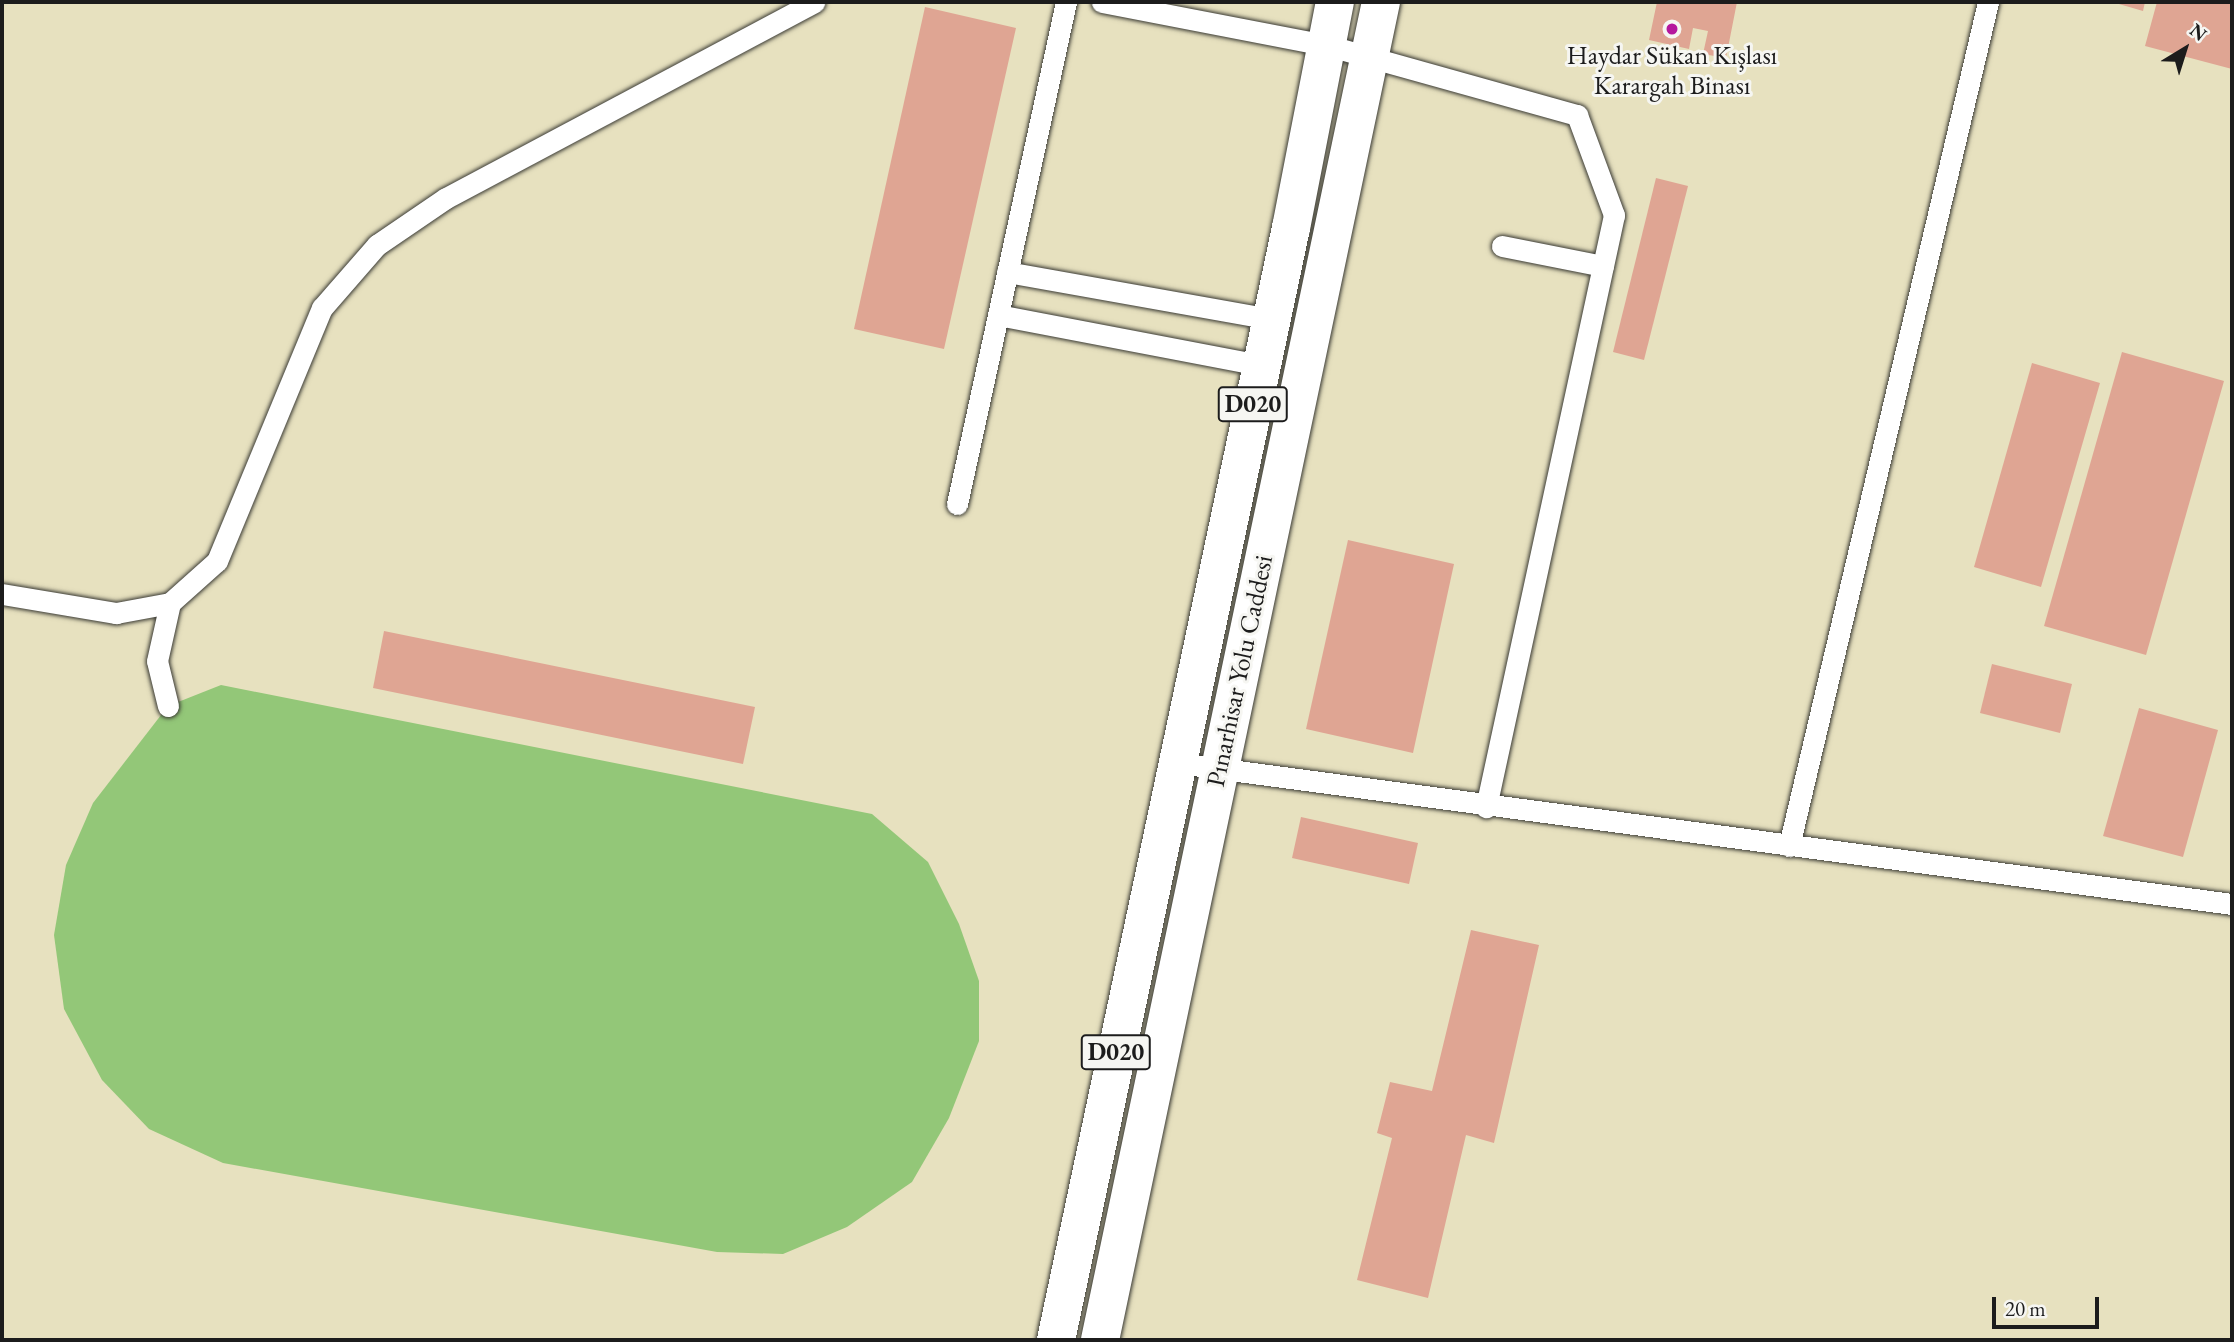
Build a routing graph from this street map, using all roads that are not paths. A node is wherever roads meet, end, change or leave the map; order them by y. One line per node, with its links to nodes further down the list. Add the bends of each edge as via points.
1 (814, 2): 17 (lane, via 446,198 377,245 322,309 217,561)
2 (1066, 2): 11 (lane)
3 (1102, 2): 7 (lane)
4 (1335, 2): 7 (highway, Pınarhisar Yolu Caddesi / D020)
5 (1381, 2): 8 (highway, Pınarhisar Yolu Caddesi / D020)
6 (1987, 2): 22 (lane)
7 (1326, 45): 8 (lane); 13 (highway, Pınarhisar Yolu Caddesi / D020)
8 (1369, 57): 10 (lane, via 1577,115 1614,215); 20 (highway, Pınarhisar Yolu Caddesi / D020)
9 (1502, 246): 10 (lane)
10 (1603, 266): 21 (lane)
11 (1007, 272): 12 (lane); 13 (lane)
12 (998, 314): 14 (lane); 15 (lane)
13 (1271, 319): 14 (highway, Pınarhisar Yolu Caddesi / D020)
14 (1261, 365): 19 (highway, Pınarhisar Yolu Caddesi / D020)
15 (957, 504)
16 (2, 594): 17 (lane, via 116,613)
17 (170, 603): 18 (lane, via 156,662)
18 (168, 706)
19 (1178, 764): 20 (lane); 24 (highway, Pınarhisar Yolu Caddesi / D020)
20 (1219, 771): 21 (lane); 25 (highway, Pınarhisar Yolu Caddesi / D020)
21 (1486, 807): 22 (lane)
22 (1789, 846): 23 (lane)
23 (2232, 904)
24 (1056, 1340)
25 (1100, 1340)

